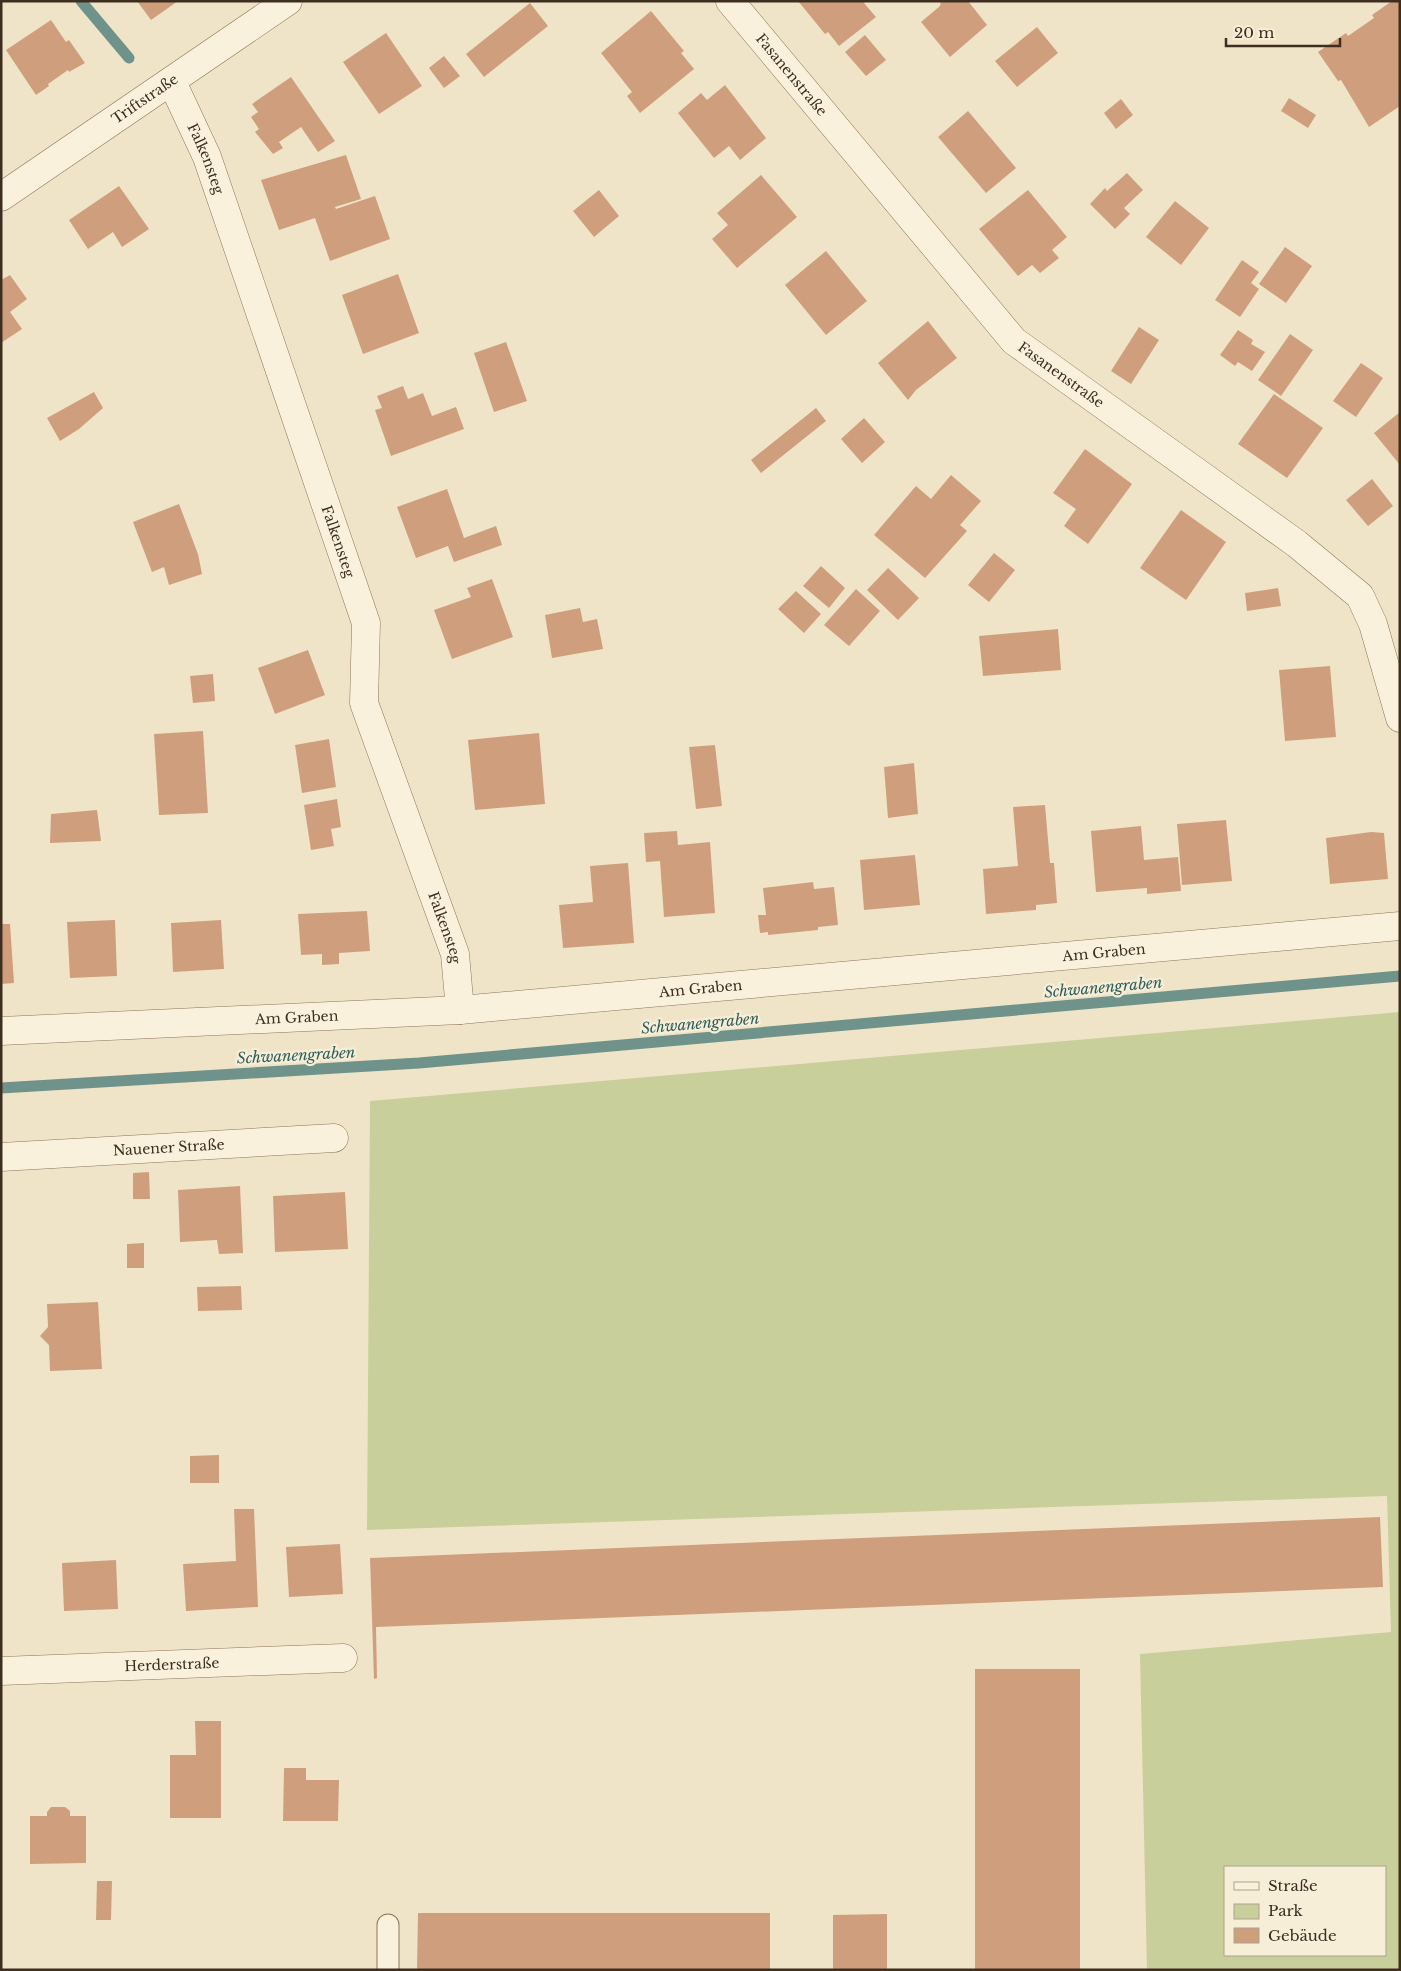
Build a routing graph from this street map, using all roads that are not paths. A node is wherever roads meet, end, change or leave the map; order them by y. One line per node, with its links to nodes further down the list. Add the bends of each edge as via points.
1 (288, 1): 3 (street, Triftstraße)
2 (730, 1): 5 (street, Fasanenstraße, via 1014,341 1297,544 1360,596 1373,624)
3 (172, 82): 4 (street, Triftstraße); 7 (street, Falkensteg, via 207,157 366,623 364,703 455,954)
4 (1, 197)
5 (1400, 718)
6 (1400, 926): 7 (street, Am Graben)
7 (460, 1010): 8 (street, Am Graben)
8 (1, 1031)
9 (334, 1138): 10 (street, Nauener Straße)
10 (1, 1156)
11 (343, 1658): 12 (street, Herderstraße)
12 (1, 1671)
13 (388, 1925): 14 (lane)
14 (388, 1970)

